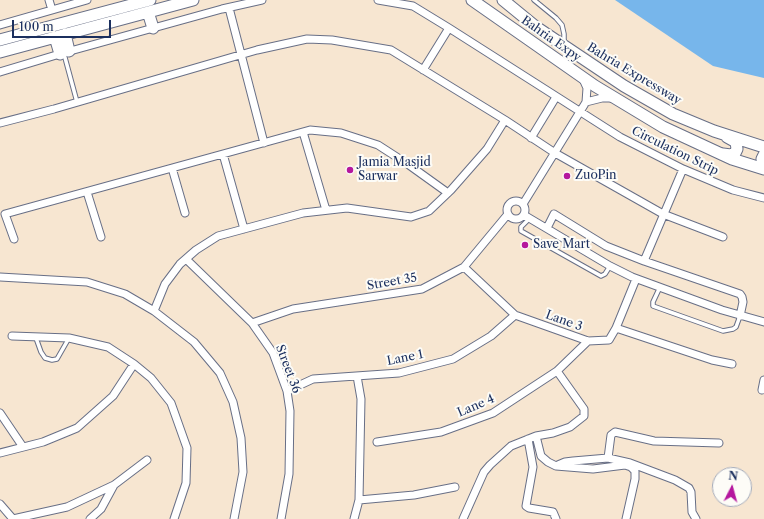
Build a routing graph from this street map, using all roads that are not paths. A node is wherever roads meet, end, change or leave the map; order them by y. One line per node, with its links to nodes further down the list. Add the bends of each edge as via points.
1 (49, 0): 12 (street)
2 (87, 0): 12 (street)
3 (149, 0): 10 (main road)
4 (193, 0): 13 (main road)
5 (262, 0): 11 (street)
6 (378, 0): 16 (street, Circulation Strip, via 413,6)
7 (472, 0): 25 (main road, Bahria Expy)
8 (503, 0): 19 (main road, Bahria Expressway)
9 (534, 0): 19 (lane, via 562,25)
10 (138, 2): 18 (main road)
11 (229, 8): 15 (street); 22 (street)
12 (52, 10): 14 (street)
13 (148, 12): 15 (main road); 17 (main road)
14 (0, 26)
15 (153, 28): 21 (street)
16 (449, 28): 23 (street); 26 (street, Circulation Strip)
17 (60, 36): 20 (main road); 21 (main road)
18 (0, 40)
19 (564, 46): 33 (main road, Bahria Expressway, via 673,114)
20 (0, 52)
21 (64, 52): 24 (street); 28 (lane)
22 (241, 55): 23 (street, via 307,39 332,40 391,50); 28 (street); 36 (street)
23 (424, 70): 31 (street)
24 (0, 72)
25 (582, 77): 27 (main road, Bahria Expy); 29 (street, via 587,88)
26 (556, 97): 30 (street, Circulation Strip); 35 (street)
27 (616, 99): 29 (street, via 602,98); 39 (main road, via 663,127)
28 (77, 102): 32 (street)
29 (586, 102): 30 (street)
30 (581, 112): 38 (street); 44 (street, Circulation Strip, via 620,137)
31 (505, 120): 35 (street); 47 (street, via 487,149)
32 (0, 123)
33 (714, 131): 37 (main road, Bahria Expressway); 39 (main road, via 736,142 738,146 731,155)
34 (303, 132): 36 (street); 47 (street, via 310,130 341,133 378,145); 50 (street)
35 (531, 138): 38 (street)
36 (264, 143): 40 (street)
37 (764, 147)
38 (555, 153): 49 (street); 53 (street)
39 (717, 153): 45 (main road)
40 (223, 154): 43 (street); 56 (street)
41 (764, 155): 42 (main road)
42 (764, 165)
43 (172, 168): 46 (street); 51 (street)
44 (683, 169): 48 (street, Circulation Strip, via 733,190); 53 (street)
45 (764, 169)
46 (87, 192): 57 (street); 59 (street, via 5,214)
47 (448, 193): 50 (street, via 429,211 411,217 347,208)
48 (764, 198)
49 (523, 204): 52 (street, via 518,201 510,203 507,208); 54 (street)
50 (326, 210): 56 (street, via 303,213)
51 (185, 213)
52 (508, 214): 54 (street, via 517,219); 63 (street, Street 35)
53 (663, 214): 58 (street); 61 (street)
54 (527, 216): 55 (street); 62 (lane, via 521,231 601,276)
55 (547, 228): 61 (street, via 554,214 606,246); 62 (street)
56 (244, 229): 60 (street, via 218,236)
57 (101, 236)
58 (723, 237)
59 (14, 239)
60 (186, 259): 67 (street, via 165,284); 71 (street, Street 36)
61 (644, 261): 69 (street, via 740,294 743,302)
62 (610, 266): 65 (street)
63 (464, 267): 68 (street, Lane 3); 71 (street, Street 35, via 422,289 293,310)
64 (0, 277): 67 (street, via 87,282 125,294)
65 (636, 279): 66 (street); 72 (street, Lane 3)
66 (660, 287): 69 (street); 69 (lane, via 653,306 723,331 733,329)
67 (154, 311): 101 (street, via 194,342 220,373 233,402 241,438 243,472)
68 (515, 315): 76 (street, Lane 3); 80 (street, Lane 1, via 491,336 453,359 399,373)
69 (740, 316): 70 (street)
70 (764, 322)
71 (252, 323): 83 (street, Street 36, via 273,353)
72 (616, 328): 76 (street, Lane 3, via 609,340); 78 (street, via 712,360)
73 (12, 336): 74 (street)
74 (36, 338): 75 (street); 75 (lane, via 41,352 52,360 57,359)
75 (69, 338): 77 (street, via 108,347)
76 (588, 341): 79 (street, Lane 4)
77 (134, 364): 89 (street, via 112,396 77,428 43,442); 100 (street, via 151,378 172,403 187,448 186,483)
78 (732, 364)
79 (557, 371): 85 (street, via 584,409 584,416 570,427); 87 (street, Lane 4, via 493,413 441,432)
80 (357, 376): 83 (street, Lane 1, via 313,379); 96 (street, via 361,399)
81 (764, 380): 82 (street)
82 (762, 390)
83 (287, 391): 102 (street, Street 36, via 290,411 289,474)
84 (0, 413): 89 (street)
85 (536, 436): 86 (street); 93 (street, via 541,456)
86 (528, 439): 104 (street, via 511,446 484,472); 105 (street, via 533,467 526,506 553,512)
87 (377, 442)
88 (719, 443): 91 (street, via 654,441 615,432 612,435)
89 (23, 446): 90 (street)
90 (0, 453)
91 (608, 458): 93 (street, via 565,462); 107 (street, via 650,470 689,488 692,512)
92 (147, 460): 94 (street)
93 (556, 466): 106 (street, via 593,469 625,465 631,467 635,471 635,479)
94 (114, 485): 98 (street, via 67,507); 99 (street, via 101,509)
95 (455, 487): 96 (street, via 414,495)
96 (359, 500): 103 (street)
97 (0, 504): 98 (street)
98 (13, 519)
99 (90, 519)
100 (174, 519)
101 (234, 519)
102 (281, 519)
103 (354, 519)
104 (463, 519)
105 (556, 519)
106 (626, 519)
107 (696, 519)

